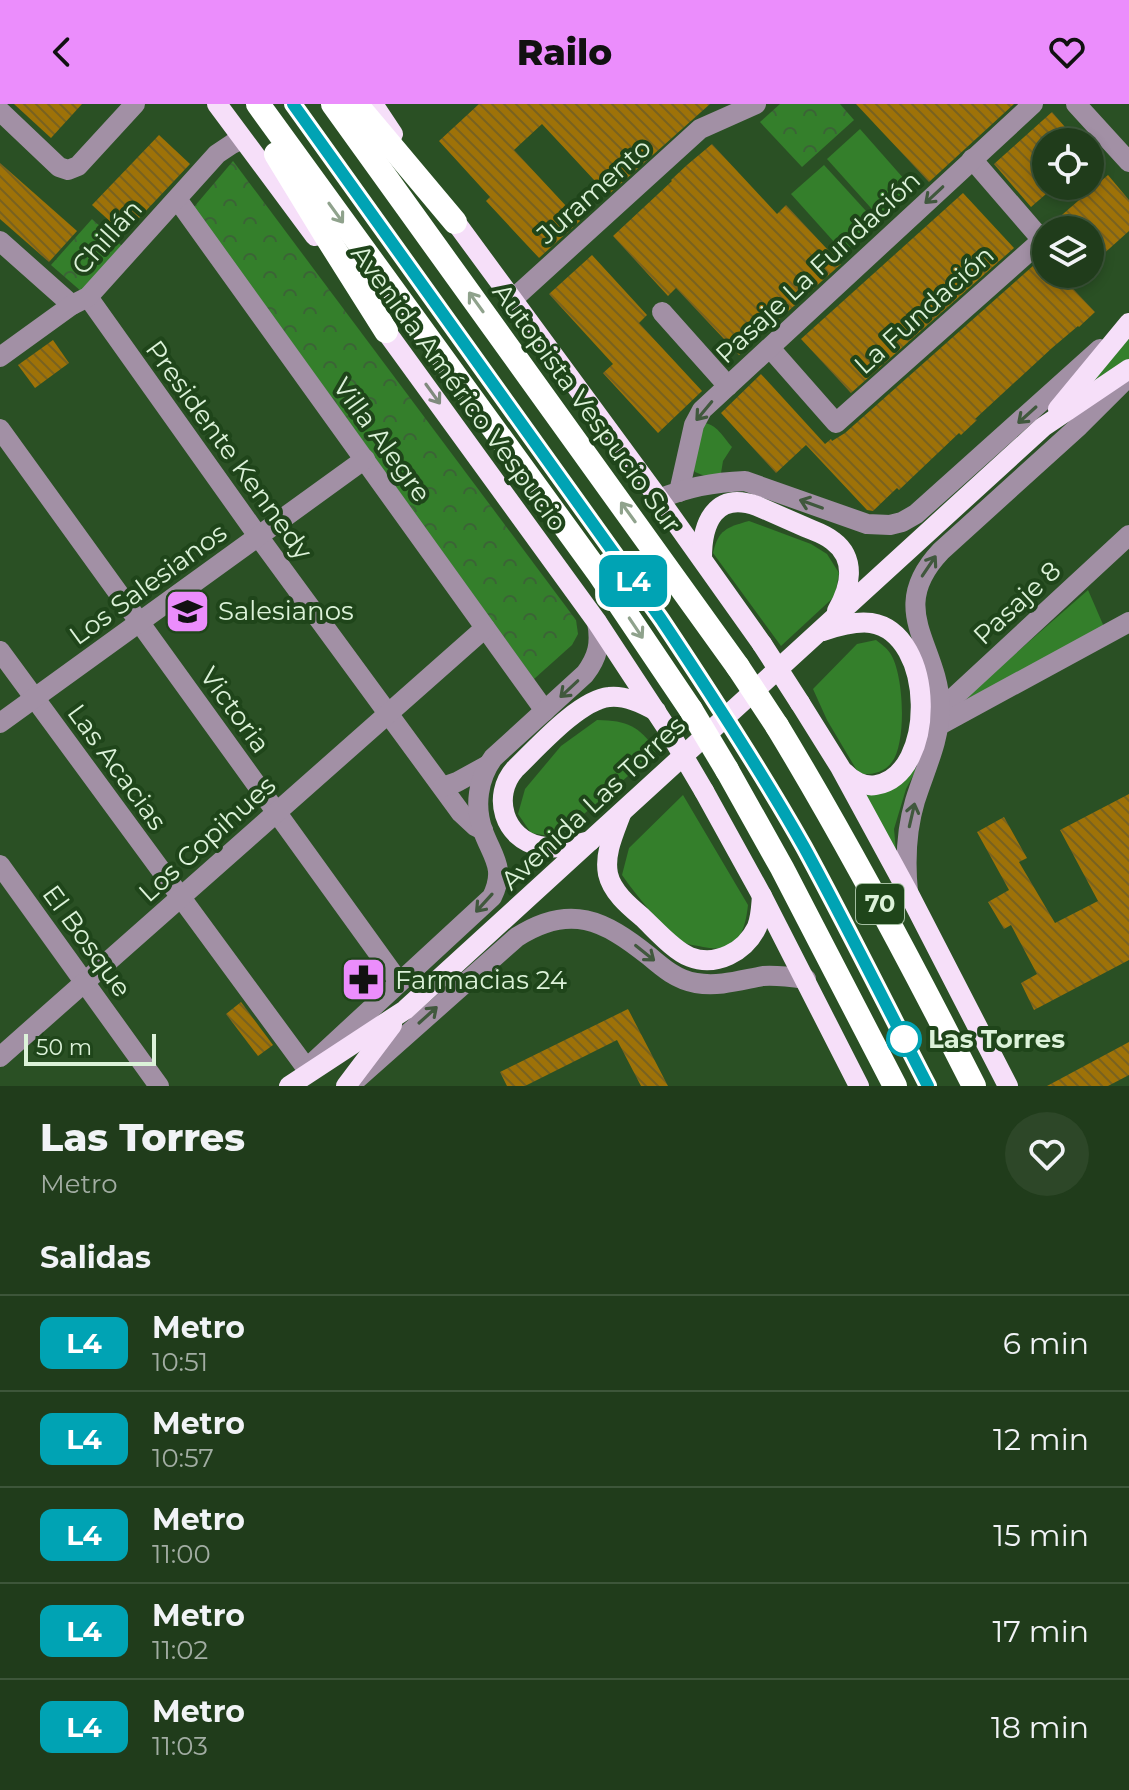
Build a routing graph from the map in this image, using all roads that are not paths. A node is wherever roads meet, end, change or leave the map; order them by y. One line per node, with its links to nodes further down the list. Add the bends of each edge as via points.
1 (135, 104): 11 (street, via 78,166 68,170)
2 (217, 104): 12 (main road, Avenida Américo Vespucio)
3 (246, 104): 22 (highway)
4 (258, 104): 70 (highway, one-way to 70, bridge, via 691,710 782,868)
5 (333, 104): 71 (highway, Autopista Vespucio Sur / 70, one-way to 5, bridge, via 897,934 777,726)
6 (356, 104): 16 (highway)
7 (373, 104): 16 (main road)
8 (756, 104): 18 (street, Juramento, via 700,129)
9 (1033, 104): 13 (street, Pasaje La Fundación)
10 (1076, 104): 14 (street)
11 (0, 111)
12 (242, 139): 15 (street, Chillán, via 217,154); 22 (main road, Avenida Américo Vespucio)
13 (972, 159): 23 (street, Pasaje La Fundación, one-way to 23); 23 (street, La Fundación, via 1042,240 836,423)
14 (1129, 162)
15 (177, 199): 19 (street, Chillán); 30 (street, Villa Alegre)
16 (455, 222): 18 (main road)
17 (0, 241): 19 (street, Presidente Kennedy)
18 (512, 300): 32 (main road)
19 (80, 301): 24 (street, Chillán); 34 (street, Presidente Kennedy)
20 (662, 312): 27 (street)
21 (1128, 324): 28 (main road); 31 (street, one-way to 31, via 902,522 858,522 745,481)
22 (386, 331): 37 (main road, Avenida Américo Vespucio, one-way to 37)
23 (770, 348): 27 (street, Pasaje La Fundación)
24 (0, 357)
25 (1129, 369): 28 (main road)
26 (1129, 376): 46 (street, one-way to 26, via 936,681 915,617 926,570)
27 (728, 386): 31 (street, Pasaje La Fundación, one-way to 31, via 697,417)
28 (1043, 427): 39 (main road, Avenida Las Torres)
29 (0, 429): 36 (street, Victoria)
30 (365, 459): 34 (street, Los Salesianos); 40 (street, Villa Alegre)
31 (679, 492): 32 (street)
32 (659, 499): 35 (main road)
33 (1129, 535): 46 (street, Pasaje 8)
34 (258, 536): 36 (street, Los Salesianos); 45 (street, Presidente Kennedy)
35 (702, 558): 39 (main road, via 708,520 735,503 752,504 832,540 849,566 847,588); 49 (main road, bridge)
36 (139, 622): 42 (street, Los Salesianos); 52 (street, Victoria)
37 (597, 622): 43 (street, one-way to 43, via 600,645 591,666); 44 (main road, Avenida Américo Vespucio)
38 (1129, 622): 46 (street)
39 (823, 627): 49 (main road, via 882,626 909,653 919,688 917,736 897,774 865,785); 51 (main road, Avenida Las Torres)
40 (485, 628): 43 (street, Villa Alegre); 45 (street, Los Copihues)
41 (0, 651): 42 (street, Las Acacias)
42 (35, 698): 47 (street, Los Salesianos); 58 (street, Las Acacias)
43 (545, 711): 48 (street)
44 (656, 711): 54 (main road, via 615,697 593,702 572,715 508,779 503,807 520,837 546,847); 57 (main road, Avenida Américo Vespucio, bridge)
45 (388, 713): 50 (street, Presidente Kennedy); 52 (street, Los Copihues)
46 (939, 718): 56 (street, one-way to 46, via 908,833)
47 (0, 723)
48 (488, 765): 50 (street); 53 (street, Avenida Las Torres, via 479,794)
49 (840, 767): 56 (main road)
50 (443, 787): 53 (street, Presidente Kennedy, via 465,818)
51 (622, 811): 54 (main road, Avenida Las Torres); 57 (main road, via 608,859 611,883 684,954 710,960 737,950 757,926)
52 (276, 813): 58 (street, Los Copihues); 60 (street, Victoria)
53 (483, 830): 60 (street, Avenida Las Torres, one-way to 60, via 498,863 492,897)
54 (590, 841): 62 (main road, Avenida Las Torres)
55 (0, 865): 61 (street, El Bosque)
56 (908, 892): 72 (main road)
57 (762, 896): 59 (main road, Avenida Américo Vespucio)
58 (180, 898): 61 (street, Los Copihues); 64 (street, Las Acacias)
59 (806, 979): 65 (street, Avenida Las Torres, one-way to 59, via 517,937 560,919 607,926 674,975 695,983 772,976); 69 (main road, Avenida Américo Vespucio)
60 (399, 982): 64 (street, Avenida Las Torres)
61 (84, 983): 63 (street, Los Copihues); 67 (street, El Bosque)
62 (405, 1010): 66 (main road, Avenida Las Torres); 68 (main road, Avenida Las Torres)
63 (0, 1057)
64 (307, 1069): 66 (street, Avenida Las Torres)
65 (373, 1077): 68 (street, Avenida Las Torres)
66 (290, 1085)
67 (159, 1086)
68 (348, 1086)
69 (859, 1086)
70 (895, 1086)
71 (974, 1086)
72 (1008, 1086)

